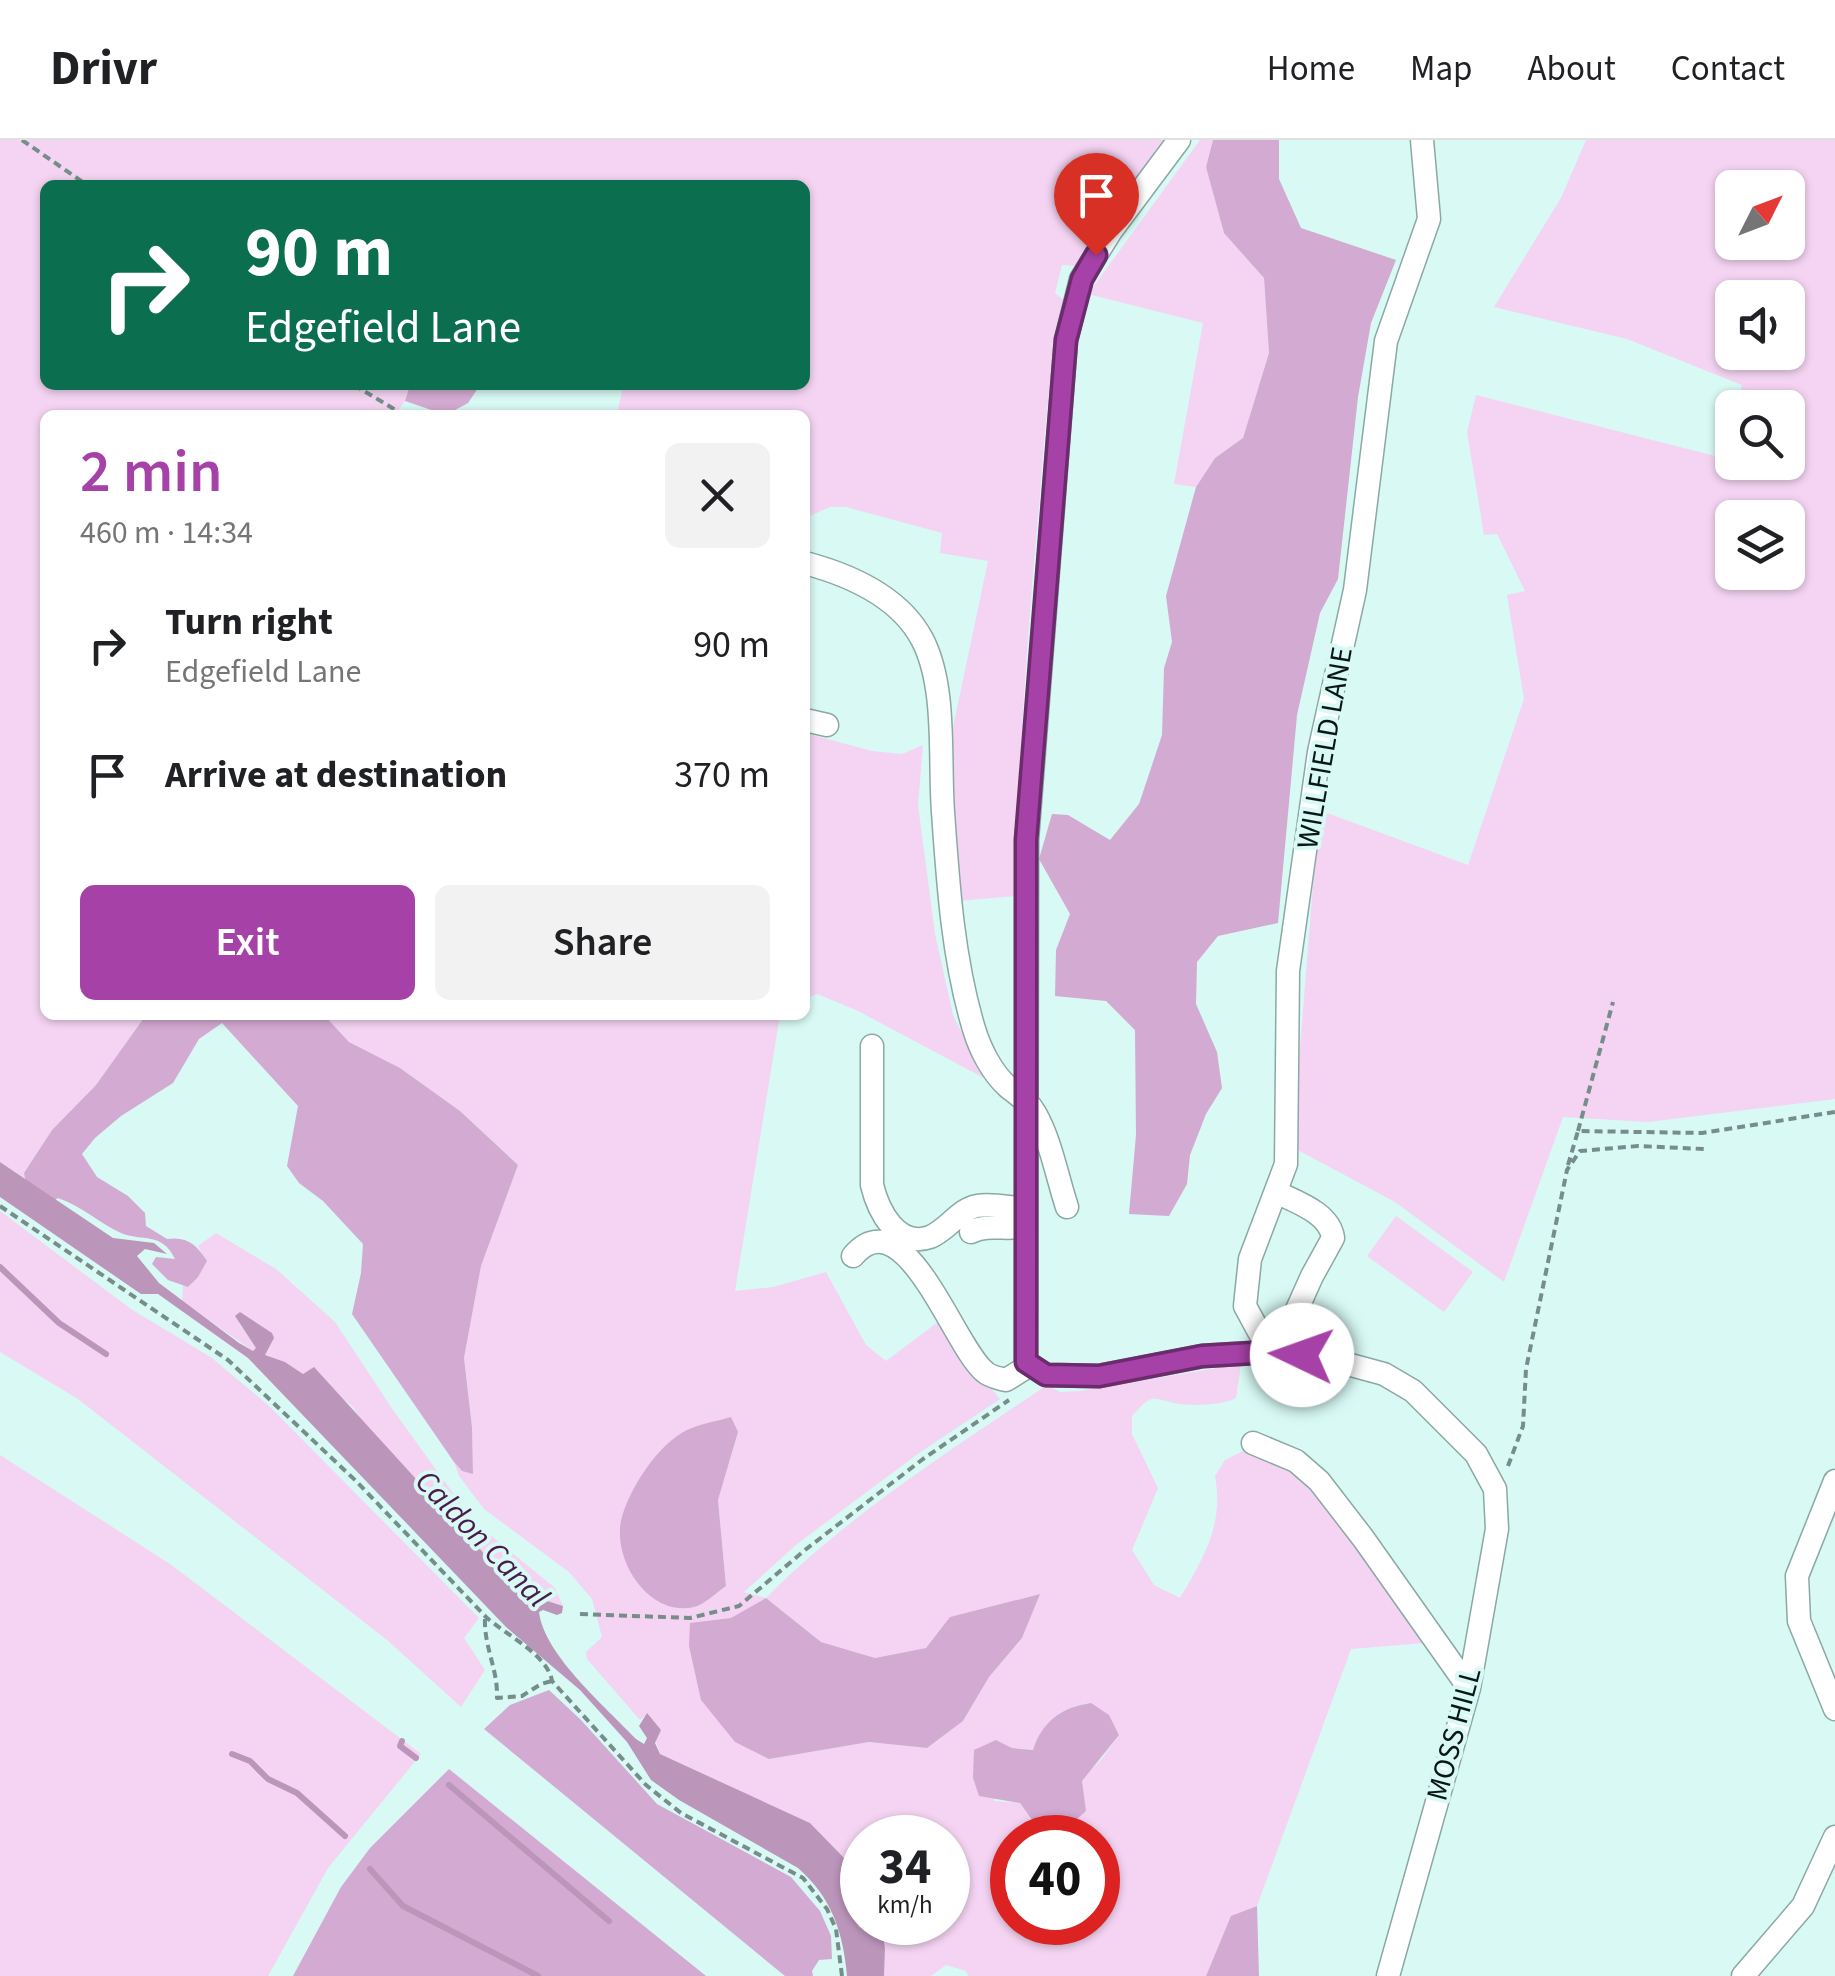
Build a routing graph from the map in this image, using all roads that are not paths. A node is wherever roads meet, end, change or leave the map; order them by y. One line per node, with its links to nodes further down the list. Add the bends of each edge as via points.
1 (1180, 140): 5 (street, via 1082,279 1066,340 1026,840)
2 (1422, 140): 6 (street, WILLFIELD LANE, via 1429,219 1386,341 1355,590 1319,752 1288,970 1286,1164)
3 (810, 564): 5 (street, via 873,588 922,640 936,690 959,972 975,1034 995,1074)
4 (872, 1046): 8 (street, via 872,1185 888,1224 922,1238 976,1206)
5 (1026, 1100): 7 (street); 8 (street)
6 (1276, 1192): 11 (street, WILLFIELD LANE, via 1250,1259 1245,1306); 11 (street, via 1325,1220 1333,1238)
7 (1067, 1206)
8 (1026, 1218): 9 (street, via 1013,1229); 12 (street)
9 (971, 1232)
10 (853, 1256): 12 (street, via 868,1242 894,1245 923,1277 983,1371 1006,1380)
11 (1274, 1352): 12 (street, via 1202,1356 1099,1376 1046,1375); 15 (street, MOSS HILL, via 1384,1374 1413,1390 1476,1454 1494,1489 1497,1529)
12 (1030, 1365)
13 (1252, 1443): 15 (street, via 1296,1461 1318,1481)
14 (1835, 1481): 16 (street, via 1796,1576 1799,1621)
15 (1469, 1688): 18 (street, MOSS HILL)
16 (1835, 1709)
17 (1835, 1837): 19 (street, via 1803,1906)
18 (1388, 1976)
19 (1743, 1976)

